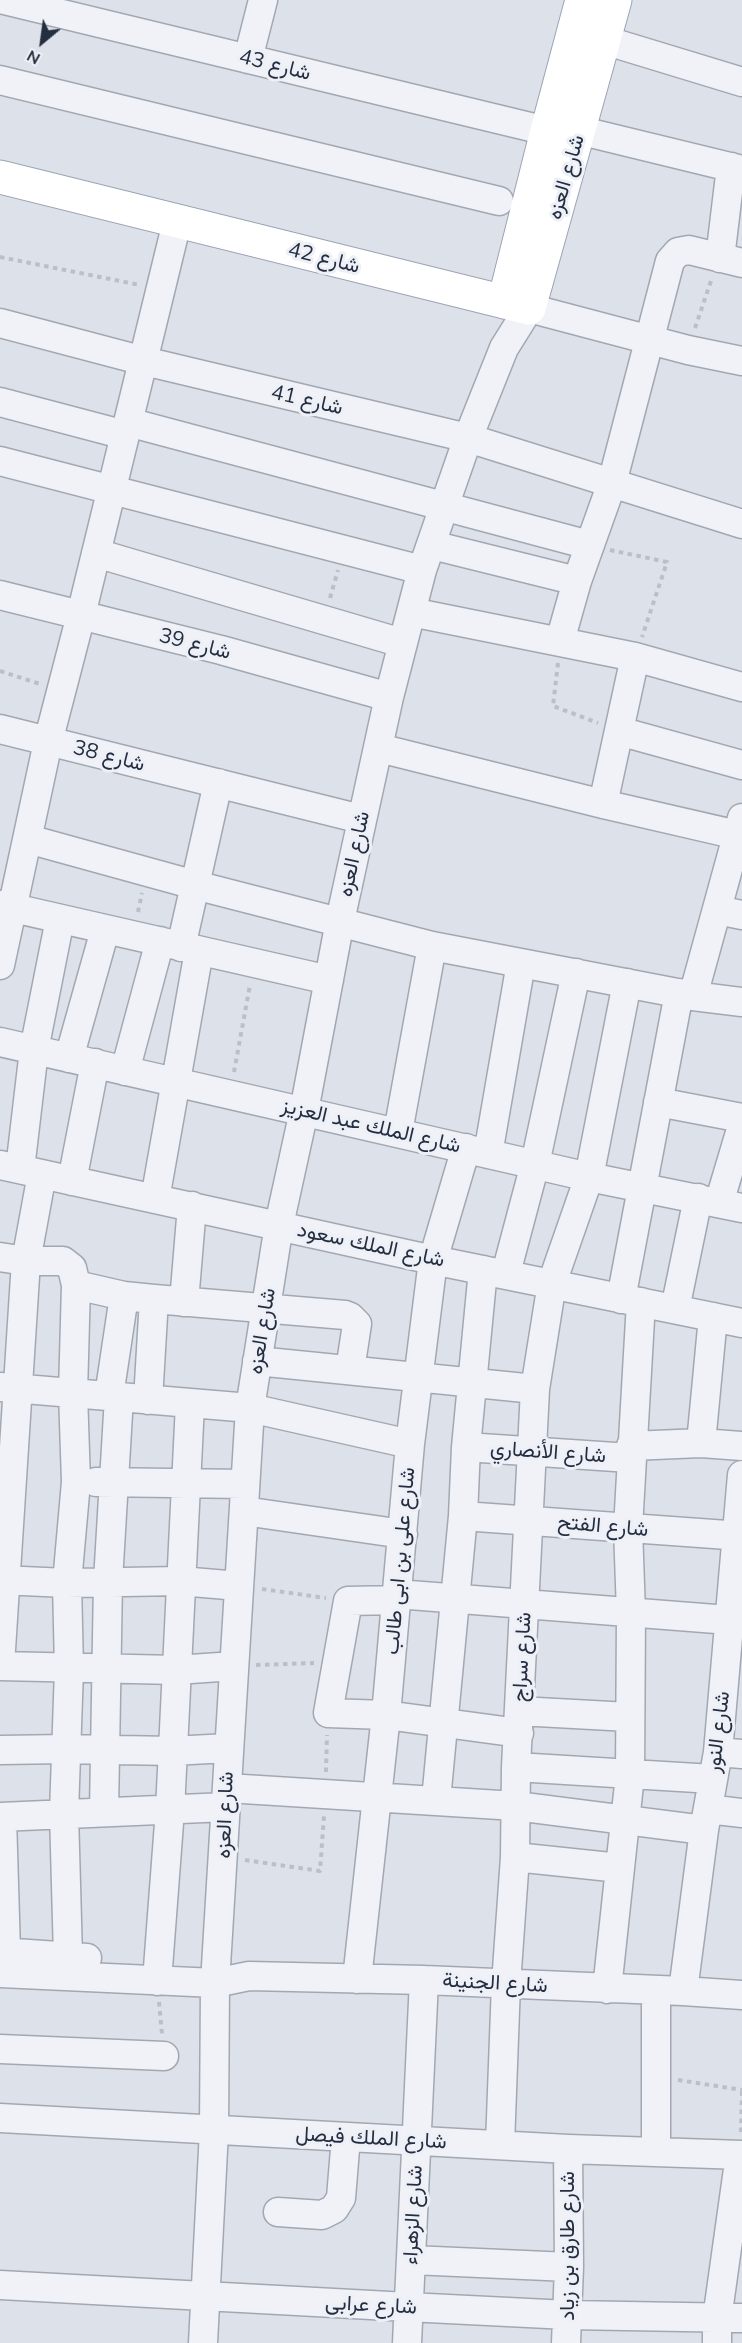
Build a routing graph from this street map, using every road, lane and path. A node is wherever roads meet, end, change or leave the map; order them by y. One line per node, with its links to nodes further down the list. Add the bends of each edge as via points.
1 (3, 0): 6 (street, شارع 43)
2 (263, 0): 6 (street)
3 (582, 0): 9 (main road, شارع العزه)
4 (615, 0): 5 (main road, شارع العزه)
5 (604, 40): 8 (street); 9 (main road, شارع العزه)
6 (248, 59): 9 (street, شارع 43)
7 (0, 80): 12 (street)
8 (742, 82)
9 (562, 131): 10 (street, شارع 43); 17 (main road, شارع العزه)
10 (736, 168): 15 (street)
11 (0, 177): 13 (main road, شارع 42)
12 (499, 201)
13 (177, 222): 16 (street); 17 (main road, شارع 42)
14 (0, 257): 16 (path)
15 (731, 260): 19 (street, via 689,250 678,252 665,273); 20 (path)
16 (161, 289): 21 (street)
17 (517, 305): 19 (street, شارع 42); 25 (street, شارع العزه)
18 (0, 323): 21 (street, شارع 41)
19 (649, 338): 20 (street, شارع 42); 27 (street)
20 (688, 350): 22 (street, شارع 42)
21 (144, 361): 24 (street); 25 (street, شارع 41)
22 (742, 361)
23 (0, 402): 24 (street)
24 (127, 429): 28 (street); 29 (street)
25 (468, 438): 27 (street, شارع 41); 29 (street, شارع العزه)
26 (0, 461): 28 (street)
27 (612, 483): 30 (street, شارع 41); 31 (street)
28 (111, 490): 32 (street); 33 (street)
29 (446, 506): 31 (street); 34 (street, شارع العزه)
30 (742, 524)
31 (590, 545): 35 (street); 42 (path, via 667,562)
32 (344, 549): 34 (street); 39 (path)
33 (96, 553): 38 (street); 39 (street)
34 (427, 558): 35 (street); 37 (street, شارع العزه)
35 (577, 582): 40 (street)
36 (0, 595): 38 (street, شارع 39)
37 (411, 612): 40 (street); 41 (street, شارع العزه)
38 (81, 615): 45 (street); 46 (street, شارع 39)
39 (324, 619): 41 (street)
40 (560, 641): 42 (street); 48 (path, via 553,706)
41 (402, 643): 46 (street, شارع العزه)
42 (635, 657): 44 (street); 48 (street)
43 (0, 671): 45 (path)
44 (742, 687)
45 (61, 691): 49 (street)
46 (389, 696): 50 (street, شارع العزه)
47 (0, 729): 49 (street, شارع 38)
48 (619, 731): 51 (street); 53 (street)
49 (48, 741): 52 (street, شارع 38); 56 (street)
50 (379, 748): 53 (street); 54 (street, شارع العزه)
51 (742, 765)
52 (218, 783): 54 (street, شارع 38); 58 (street)
53 (603, 804): 55 (street)
54 (361, 819): 62 (street, شارع العزه)
55 (741, 830): 60 (street)
56 (28, 839): 57 (street); 59 (street)
57 (146, 872): 58 (street); 64 (path)
58 (195, 885): 62 (street); 64 (street)
59 (6, 907): 61 (street); 68 (street)
60 (730, 912): 72 (street)
61 (60, 919): 63 (street); 75 (street)
62 (340, 921): 65 (street); 70 (street, شارع العزه)
63 (105, 930): 64 (street); 76 (street)
64 (168, 944): 66 (street); 77 (street); 78 (street)
65 (432, 946): 67 (street); 84 (street)
66 (254, 963): 70 (street); 79 (path)
67 (521, 963): 69 (street); 85 (street, شارع على بن ابى طالب)
68 (0, 965)
69 (576, 973): 71 (street); 86 (street)
70 (329, 980): 81 (street, شارع العزه)
71 (627, 983): 72 (street); 88 (street, شارع سراج)
72 (686, 995): 73 (street); 80 (street)
73 (742, 1002)
74 (0, 1042): 75 (street, شارع الملك عبد العزيز)
75 (34, 1050): 76 (street, شارع الملك عبد العزيز); 87 (street)
76 (82, 1061): 77 (street, شارع الملك عبد العزيز); 89 (street)
77 (126, 1071): 78 (street, شارع الملك عبد العزيز)
78 (177, 1082): 79 (street, شارع الملك عبد العزيز); 91 (street)
79 (230, 1093): 81 (street, شارع الملك عبد العزيز)
80 (658, 1102): 82 (street); 90 (street)
81 (304, 1111): 84 (street, شارع الملك عبد العزيز); 94 (street, شارع العزه)
82 (742, 1118)
83 (742, 1126): 92 (street)
84 (398, 1132): 85 (street, شارع الملك عبد العزيز)
85 (477, 1151): 86 (street, شارع الملك عبد العزيز); 96 (street, شارع على بن ابى طالب)
86 (535, 1164): 88 (street, شارع الملك عبد العزيز); 97 (street)
87 (21, 1170): 89 (street, شارع الملك سعود); 95 (street)
88 (590, 1177): 90 (street, شارع الملك عبد العزيز); 98 (street, شارع سراج)
89 (72, 1181): 91 (street, شارع الملك سعود)
90 (643, 1186): 92 (street, شارع الملك عبد العزيز); 102 (street)
91 (155, 1198): 93 (street, شارع الملك سعود)
92 (720, 1203): 105 (street)
93 (192, 1206): 94 (street, شارع الملك سعود); 103 (street)
94 (279, 1225): 96 (street, شارع الملك سعود); 104 (street, شارع العزه)
95 (13, 1259): 99 (street, via 63,1261 72,1268); 112 (street)
96 (433, 1260): 97 (street, شارع الملك سعود); 110 (street, شارع على بن ابى طالب)
97 (494, 1271): 98 (street, شارع الملك سعود); 111 (street)
98 (552, 1283): 102 (street, شارع الملك سعود); 113 (street, شارع سراج)
99 (76, 1285): 100 (street); 114 (street)
100 (124, 1296): 101 (street); 115 (street)
101 (154, 1299): 103 (street); 116 (street)
102 (631, 1300): 105 (street, شارع الملك سعود); 124 (street)
103 (184, 1302): 104 (street)
104 (266, 1308): 108 (street, شارع العزه); 109 (street, via 350,1317 357,1328)
105 (675, 1309): 106 (street, شارع الملك سعود)
106 (713, 1317): 107 (street, شارع الملك سعود); 119 (street)
107 (742, 1323)
108 (257, 1361): 109 (street); 118 (street, شارع العزه)
109 (350, 1370): 110 (street)
110 (418, 1377): 111 (street); 120 (street, شارع على بن ابى طالب)
111 (472, 1383): 113 (street); 122 (street)
112 (8, 1388): 114 (street); 135 (street)
113 (535, 1389): 123 (street, شارع سراج)
114 (73, 1393): 115 (street); 126 (street)
115 (114, 1397): 116 (street); 127 (street)
116 (148, 1400): 117 (street)
117 (190, 1404): 118 (street); 128 (street)
118 (250, 1408): 120 (street); 129 (street, شارع العزه)
119 (701, 1443): 121 (street, شارع الأنصاري); 124 (street, شارع الأنصاري)
120 (410, 1444): 133 (street, شارع على بن ابى طالب)
121 (742, 1446)
122 (466, 1447): 123 (street, شارع الأنصاري); 130 (street)
123 (531, 1452): 124 (street, شارع الأنصاري); 131 (street, شارع سراج)
124 (631, 1452): 132 (street)
125 (742, 1475): 134 (street, شارع النور)
126 (76, 1482): 127 (street); 138 (street)
127 (116, 1482): 128 (street); 136 (street)
128 (187, 1484): 129 (street); 137 (street)
129 (244, 1497): 133 (street); 139 (street, شارع العزه)
130 (463, 1516): 131 (street, شارع الفتح); 141 (street)
131 (527, 1519): 132 (street, شارع الفتح); 143 (street, شارع سراج)
132 (628, 1528): 134 (street, شارع الفتح); 144 (street)
133 (403, 1534): 140 (street, شارع على بن ابى طالب)
134 (739, 1536): 145 (street, شارع النور)
135 (3, 1580): 138 (street); 147 (street)
136 (108, 1581): 137 (street); 138 (street); 150 (street)
137 (180, 1581): 139 (street); 151 (street)
138 (67, 1583): 149 (street)
139 (238, 1586): 142 (path); 148 (street, شارع العزه)
140 (397, 1597): 141 (street); 142 (street); 154 (street, شارع على بن ابى طالب)
141 (454, 1600): 143 (street); 157 (street)
142 (348, 1601): 146 (street)
143 (525, 1605): 144 (street); 156 (street, شارع سراج)
144 (632, 1613): 145 (street); 155 (street)
145 (736, 1621): 152 (street, شارع النور)
146 (337, 1662): 148 (path); 153 (street)
147 (0, 1665): 149 (street)
148 (234, 1666): 151 (street); 158 (street, شارع العزه)
149 (69, 1669): 150 (street); 159 (street)
150 (105, 1669): 151 (street); 161 (street)
151 (176, 1670): 162 (street)
152 (732, 1698): 163 (street, شارع النور)
153 (328, 1713): 154 (street); 167 (path)
154 (386, 1715): 157 (street); 169 (street, شارع على بن ابى طالب)
155 (629, 1717): 156 (street); 165 (street)
156 (519, 1722): 157 (street); 164 (street, شارع سراج)
157 (442, 1723): 170 (street)
158 (228, 1748): 162 (street); 168 (street, شارع العزه)
159 (66, 1749): 160 (street); 161 (street); 174 (street)
160 (0, 1750)
161 (104, 1750): 162 (street); 173 (street)
162 (172, 1751): 172 (street)
163 (730, 1753): 166 (street, شارع النور)
164 (516, 1767): 165 (street); 171 (street, شارع سراج)
165 (630, 1775): 166 (street); 177 (street)
166 (713, 1779): 178 (street, شارع النور)
167 (326, 1794): 168 (street); 169 (street); 179 (path, via 320,1871)
168 (226, 1797): 172 (street); 179 (street, شارع العزه)
169 (377, 1797): 170 (street); 186 (street, شارع على بن ابى طالب)
170 (436, 1800): 171 (street)
171 (516, 1806): 177 (street); 180 (street, شارع سراج)
172 (170, 1810): 173 (street); 184 (street)
173 (104, 1811): 174 (street)
174 (64, 1813): 176 (street); 182 (street)
175 (742, 1813): 178 (street)
176 (1, 1817): 183 (street)
177 (623, 1819): 178 (street); 181 (street)
178 (706, 1819): 190 (street, شارع النور)
179 (224, 1856): 185 (street, شارع العزه)
180 (515, 1857): 181 (street); 188 (street, شارع سراج)
181 (620, 1868): 189 (street)
182 (68, 1957): 183 (street, شارع الجنينة); 184 (street, شارع الجنينة)
183 (2, 1959): 184 (street, شارع الجنينة)
184 (158, 1972): 185 (street, شارع الجنينة); 193 (path)
185 (216, 1973): 186 (street, شارع الجنينة); 197 (street, شارع العزه)
186 (357, 1979): 187 (street, شارع الجنينة)
187 (424, 1980): 188 (street, شارع الجنينة); 199 (street, شارع الزهراء)
188 (506, 1984): 189 (street, شارع الجنينة); 200 (street, شارع سراج)
189 (607, 1989): 190 (street, شارع الجنينة)
190 (670, 1991): 191 (street, شارع الجنينة); 194 (street, شارع النور)
191 (742, 1995)
192 (0, 2049): 193 (street)
193 (164, 2056)
194 (655, 2086): 195 (path, via 682,2079); 202 (street, شارع النور)
195 (742, 2090): 203 (path)
196 (0, 2118): 197 (street, شارع الملك فيصل)
197 (214, 2131): 198 (street, شارع الملك فيصل); 208 (street, شارع العزه)
198 (346, 2137): 199 (street, شارع الملك فيصل); 204 (street, via 341,2198 334,2209 322,2215)
199 (417, 2140): 200 (street, شارع الملك فيصل); 205 (street, شارع الزهراء)
200 (500, 2145): 201 (street, شارع الملك فيصل)
201 (568, 2149): 202 (street, شارع الملك فيصل); 206 (street, شارع طارق بن زياد)
202 (656, 2151): 203 (street, شارع الملك فيصل)
203 (741, 2155): 211 (street)
204 (278, 2212)
205 (412, 2260): 206 (street); 209 (street, شارع الزهراء)
206 (569, 2267): 210 (street, شارع طارق بن زياد)
207 (0, 2285): 208 (street, شارع عرابى)
208 (206, 2296): 209 (street, شارع عرابى); 212 (street, شارع العزه)
209 (408, 2307): 210 (street, شارع عرابى); 213 (street, شارع الزهراء)
210 (568, 2315): 211 (street, شارع عرابى); 214 (street, شارع طارق بن زياد)
211 (725, 2327)
212 (203, 2343)
213 (407, 2343)
214 (566, 2343)

